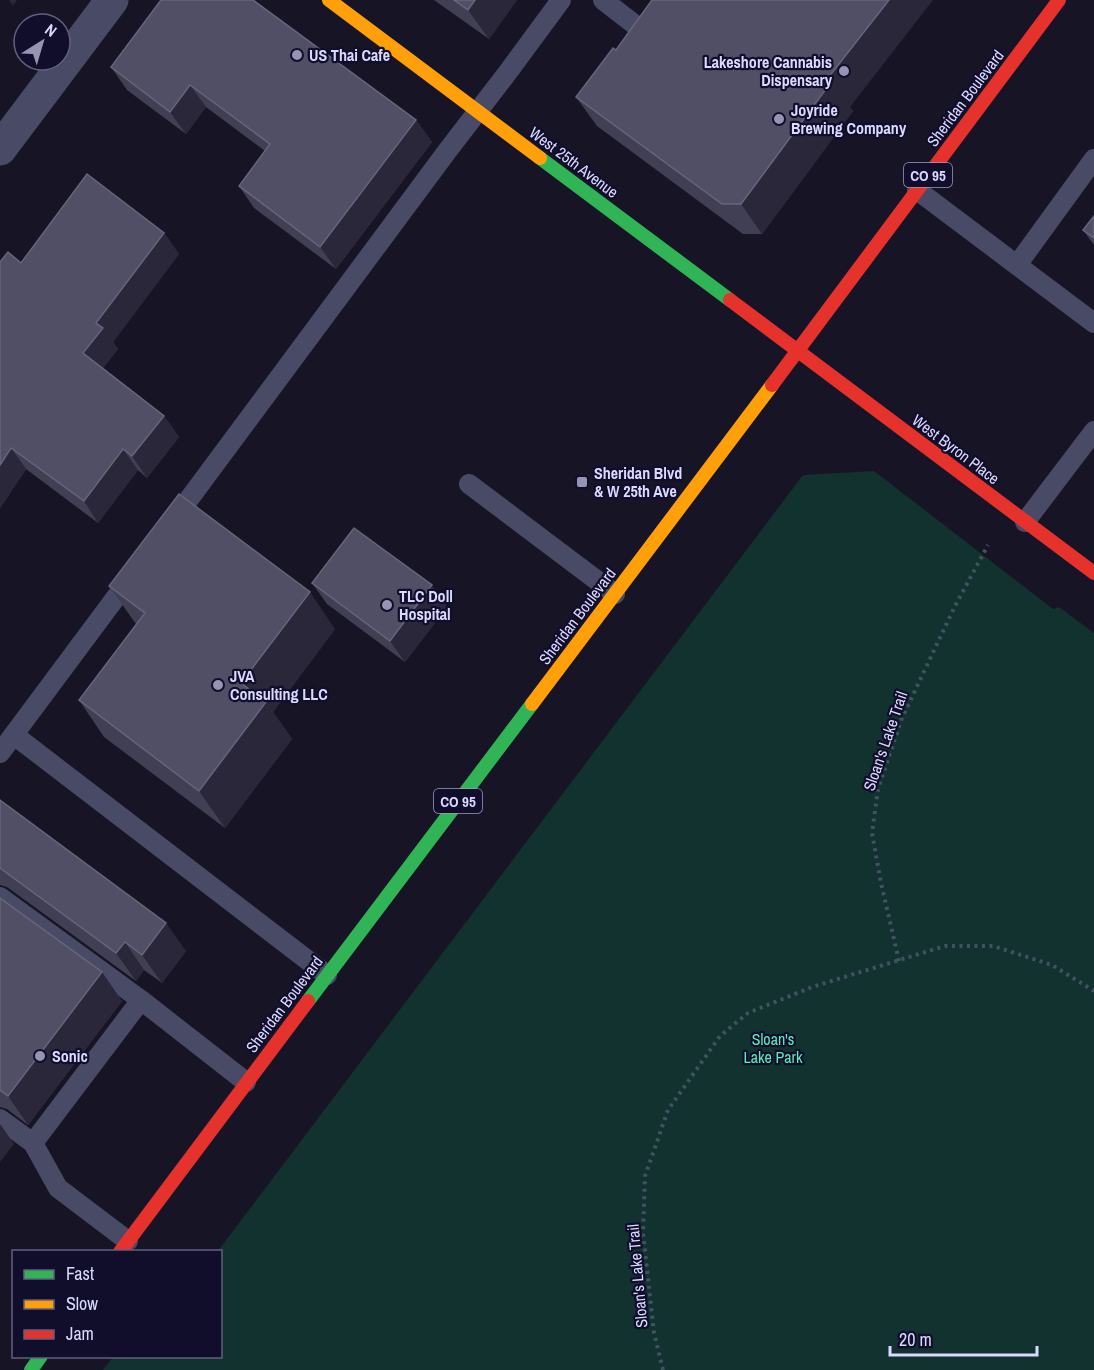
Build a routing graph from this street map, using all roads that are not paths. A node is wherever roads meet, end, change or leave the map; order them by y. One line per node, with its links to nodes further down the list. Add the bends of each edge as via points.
1 (112, 0): 8 (street)
2 (329, 0): 7 (main road, West 25th Avenue)
3 (561, 0): 7 (lane)
4 (603, 0): 6 (lane)
5 (1059, 0): 10 (main road, Sheridan Boulevard / CO 95)
6 (652, 38)
7 (477, 111): 13 (main road, West 25th Avenue); 17 (lane)
8 (0, 149)
9 (1094, 159): 11 (lane)
10 (917, 190): 11 (lane); 13 (main road, Sheridan Boulevard / CO 95)
11 (1017, 265): 12 (lane)
12 (1094, 323)
13 (798, 351): 16 (main road, West Byron Place); 20 (main road, Sheridan Boulevard / CO 95)
14 (1094, 430): 16 (lane)
15 (469, 484): 20 (lane)
16 (1025, 522): 19 (main road, West Byron Place)
17 (164, 533)
18 (142, 562): 21 (lane)
19 (1091, 564)
20 (615, 594): 24 (main road, Sheridan Boulevard / CO 95)
21 (14, 735): 22 (lane); 24 (lane)
22 (0, 753)
23 (0, 897): 25 (lane)
24 (327, 975): 26 (main road, Sheridan Boulevard / CO 95)
25 (141, 1000): 26 (lane); 28 (lane)
26 (246, 1082): 29 (main road, Sheridan Boulevard / CO 95)
27 (0, 1119): 28 (lane)
28 (33, 1143): 29 (lane, via 58,1188)
29 (124, 1246)

